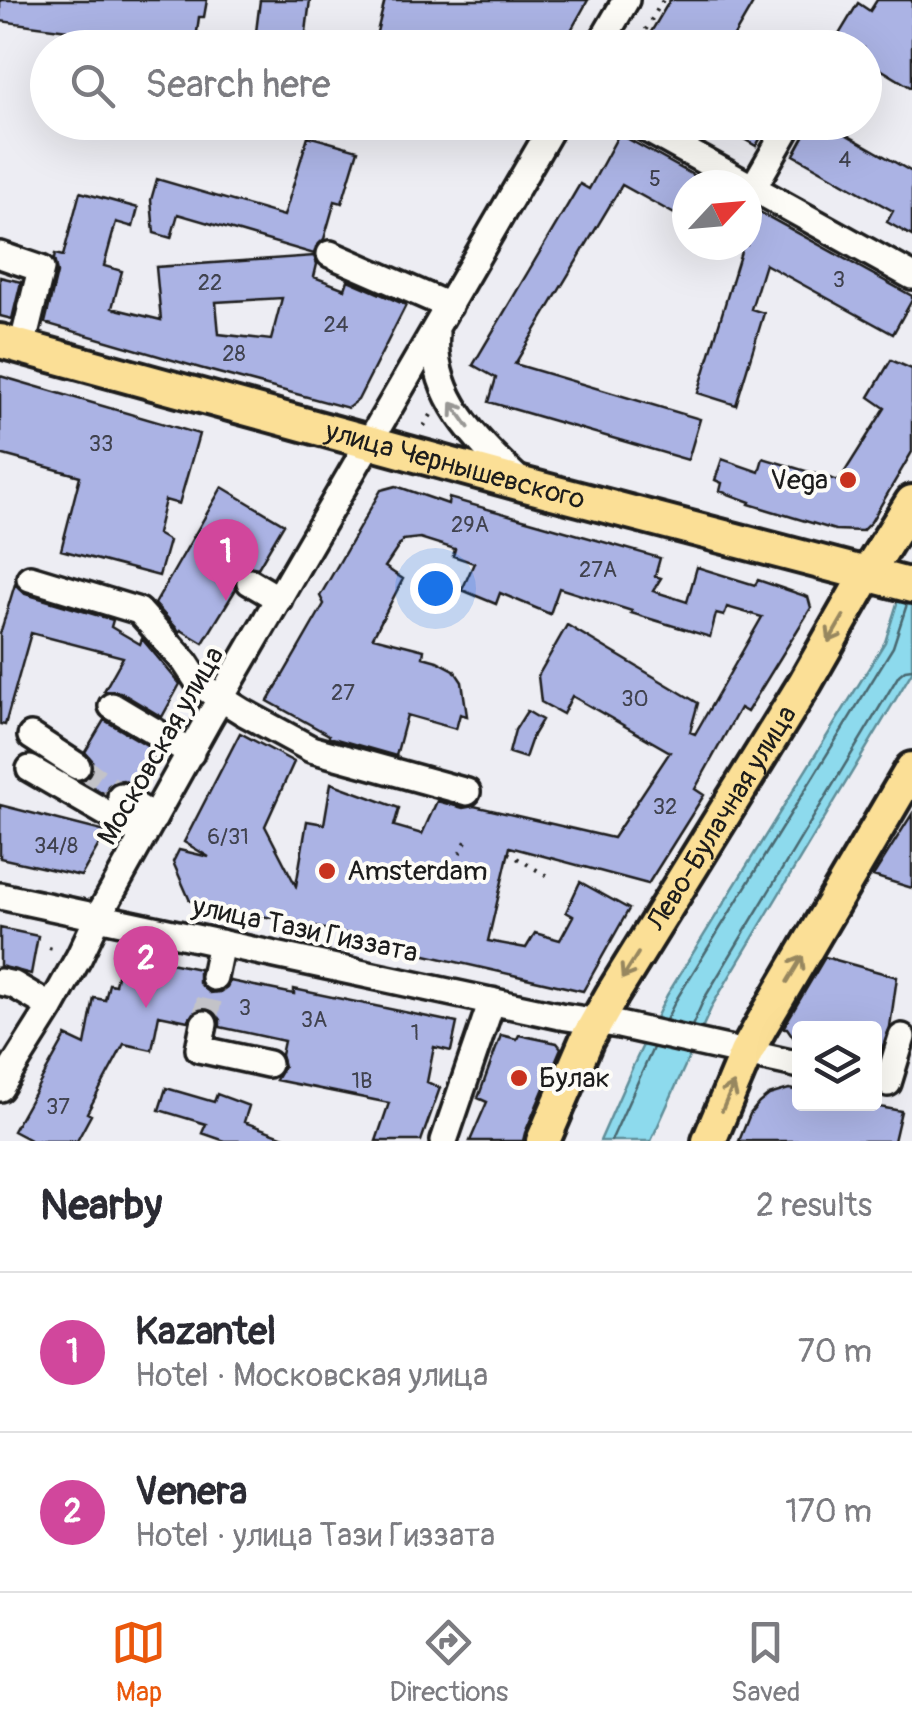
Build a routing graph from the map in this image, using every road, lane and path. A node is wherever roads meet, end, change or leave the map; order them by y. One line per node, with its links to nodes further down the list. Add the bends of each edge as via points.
1 (626, 0): 3 (street)
2 (662, 0): 4 (path)
3 (608, 30)
4 (646, 30)
5 (538, 140): 16 (street, Московская улица)
6 (667, 140): 9 (street)
7 (772, 140): 10 (street)
8 (779, 140): 11 (street)
9 (721, 170)
10 (758, 170)
11 (760, 170)
12 (762, 193): 15 (street)
13 (330, 254): 16 (street)
14 (0, 255): 17 (street, via 42,268)
15 (912, 276)
16 (443, 317): 18 (street, Московская улица); 19 (street, one-way to 16, via 446,394 435,347)
17 (11, 344): 18 (main road, улица Чернышевского)
18 (368, 442): 19 (main road, улица Чернышевского); 24 (street, Московская улица)
19 (522, 484): 22 (main road, улица Чернышевского)
20 (912, 502): 22 (main road, Лево-Булачная улица)
21 (30, 578): 25 (street, via 139,610 200,685)
22 (890, 580): 47 (main road, Лево-Булачная улица, one-way to 47, via 805,683)
23 (250, 582): 24 (street)
24 (279, 599): 25 (street, Московская улица)
25 (222, 699): 28 (street, Московская улица); 32 (street, via 311,749)
26 (112, 706): 28 (street)
27 (31, 736): 29 (street)
28 (191, 753): 35 (street, Московская улица)
29 (76, 766)
30 (912, 769): 34 (main road)
31 (30, 770): 35 (street)
32 (467, 792)
33 (121, 796): 35 (street)
34 (904, 803): 50 (main road, one-way to 34)
35 (149, 826): 41 (street, Московская улица)
36 (472, 843): 37 (path)
37 (460, 853)
38 (508, 853): 39 (path)
39 (548, 877)
40 (0, 896): 41 (street, улица Тази Гиззата)
41 (98, 917): 42 (street, улица Тази Гиззата); 46 (street, Московская улица)
42 (221, 943): 43 (street); 45 (street, улица Тази Гиззата)
43 (214, 977)
44 (0, 982): 46 (street)
45 (492, 1001): 47 (street, улица Тази Гиззата); 55 (street)
46 (51, 1007): 54 (street, Московская улица)
47 (608, 1023): 50 (street, улица Тази Гиззата); 56 (main road, Лево-Булачная улица, via 588,1039)
48 (204, 1024): 52 (street, via 199,1049)
49 (902, 1036): 53 (street)
50 (735, 1050): 51 (street, улица Тази Гиззата); 57 (main road, one-way to 50)
51 (792, 1063)
52 (268, 1064)
53 (891, 1084)
54 (0, 1088)
55 (444, 1141)
56 (543, 1141)
57 (709, 1141)

